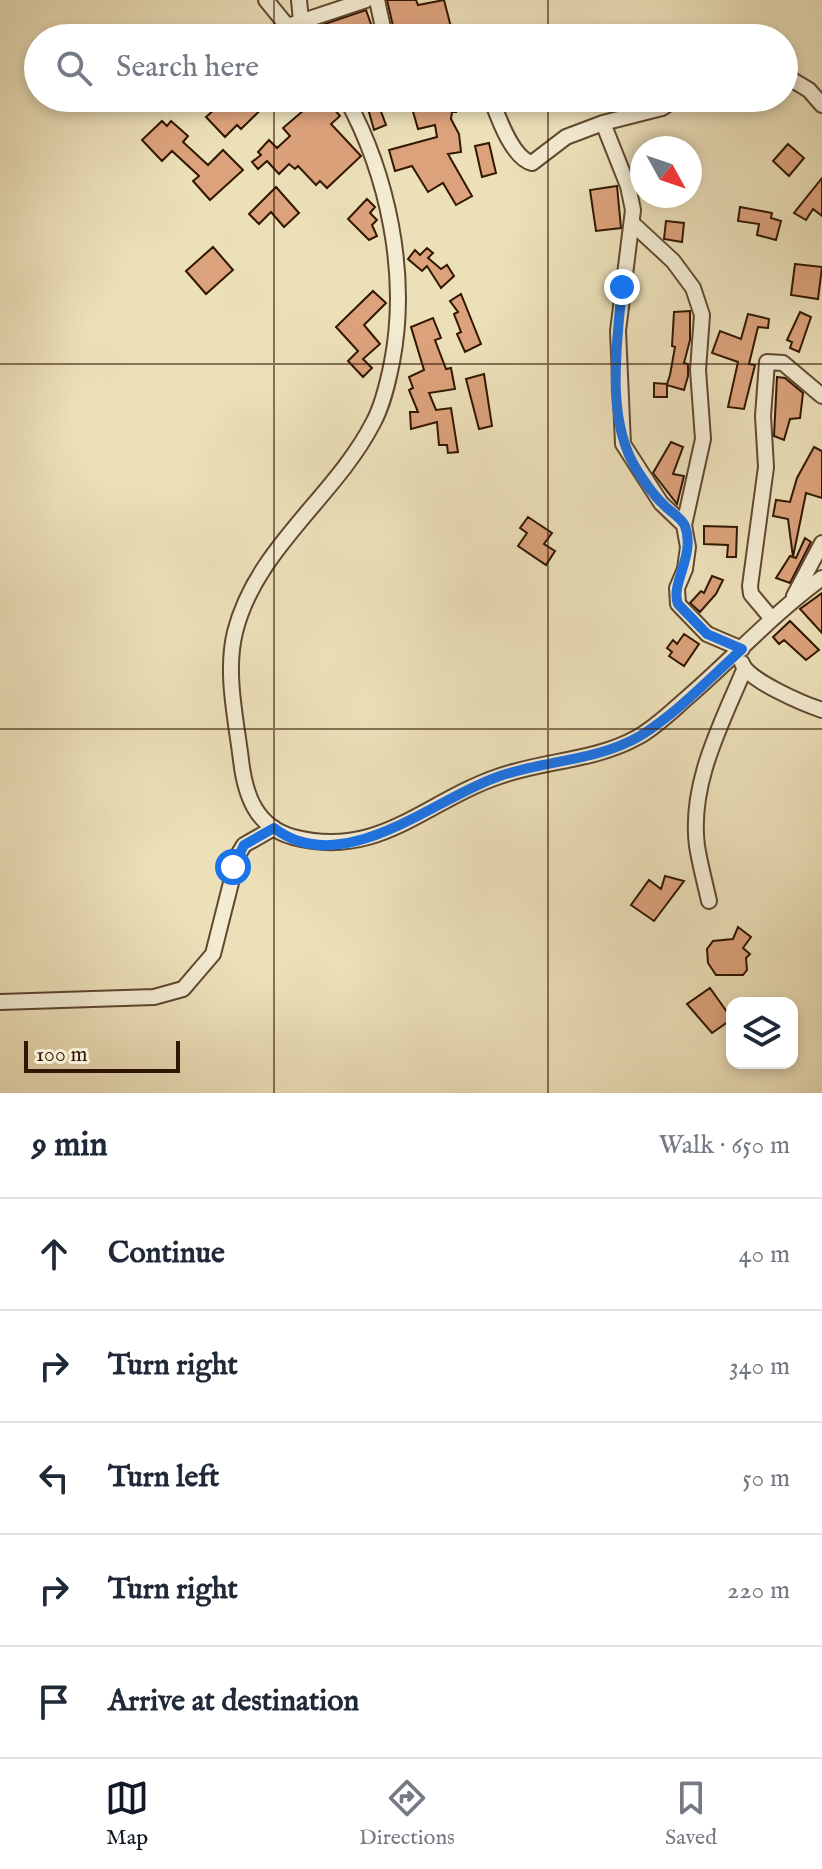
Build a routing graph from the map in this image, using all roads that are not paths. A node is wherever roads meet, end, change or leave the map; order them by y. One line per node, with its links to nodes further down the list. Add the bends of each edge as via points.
1 (266, 0): 5 (street)
2 (299, 0): 6 (street)
3 (366, 0): 7 (street)
4 (377, 0): 8 (street)
5 (291, 24)
6 (296, 24)
7 (305, 24)
8 (382, 24)
9 (798, 84): 10 (street)
10 (821, 100)
11 (353, 112): 25 (street, via 370,145 389,218 397,326 374,422 258,578 235,632 233,695 244,784 250,803)
12 (497, 112): 14 (street, via 512,144 529,162 544,157 566,137)
13 (646, 112): 14 (street)
14 (603, 123): 15 (street, via 632,198)
15 (633, 224): 17 (street, via 618,331 623,444 661,503); 17 (street, via 673,261 693,288 702,315 698,370 703,439)
16 (822, 396): 21 (street, via 793,369 767,362 766,467 750,586)
17 (684, 525): 22 (street, via 688,547 678,604 707,634)
18 (822, 543): 20 (street)
19 (822, 578): 20 (street)
20 (792, 600): 21 (street)
21 (772, 619): 22 (street)
22 (745, 648): 23 (street); 25 (street, via 651,728 613,748 499,776 353,843 317,843)
23 (744, 670): 24 (street); 26 (street, via 701,780 697,845)
24 (822, 710)
25 (274, 828): 27 (street, via 244,845 238,855 213,954 183,989 154,997)
26 (709, 901)
27 (0, 1002)

